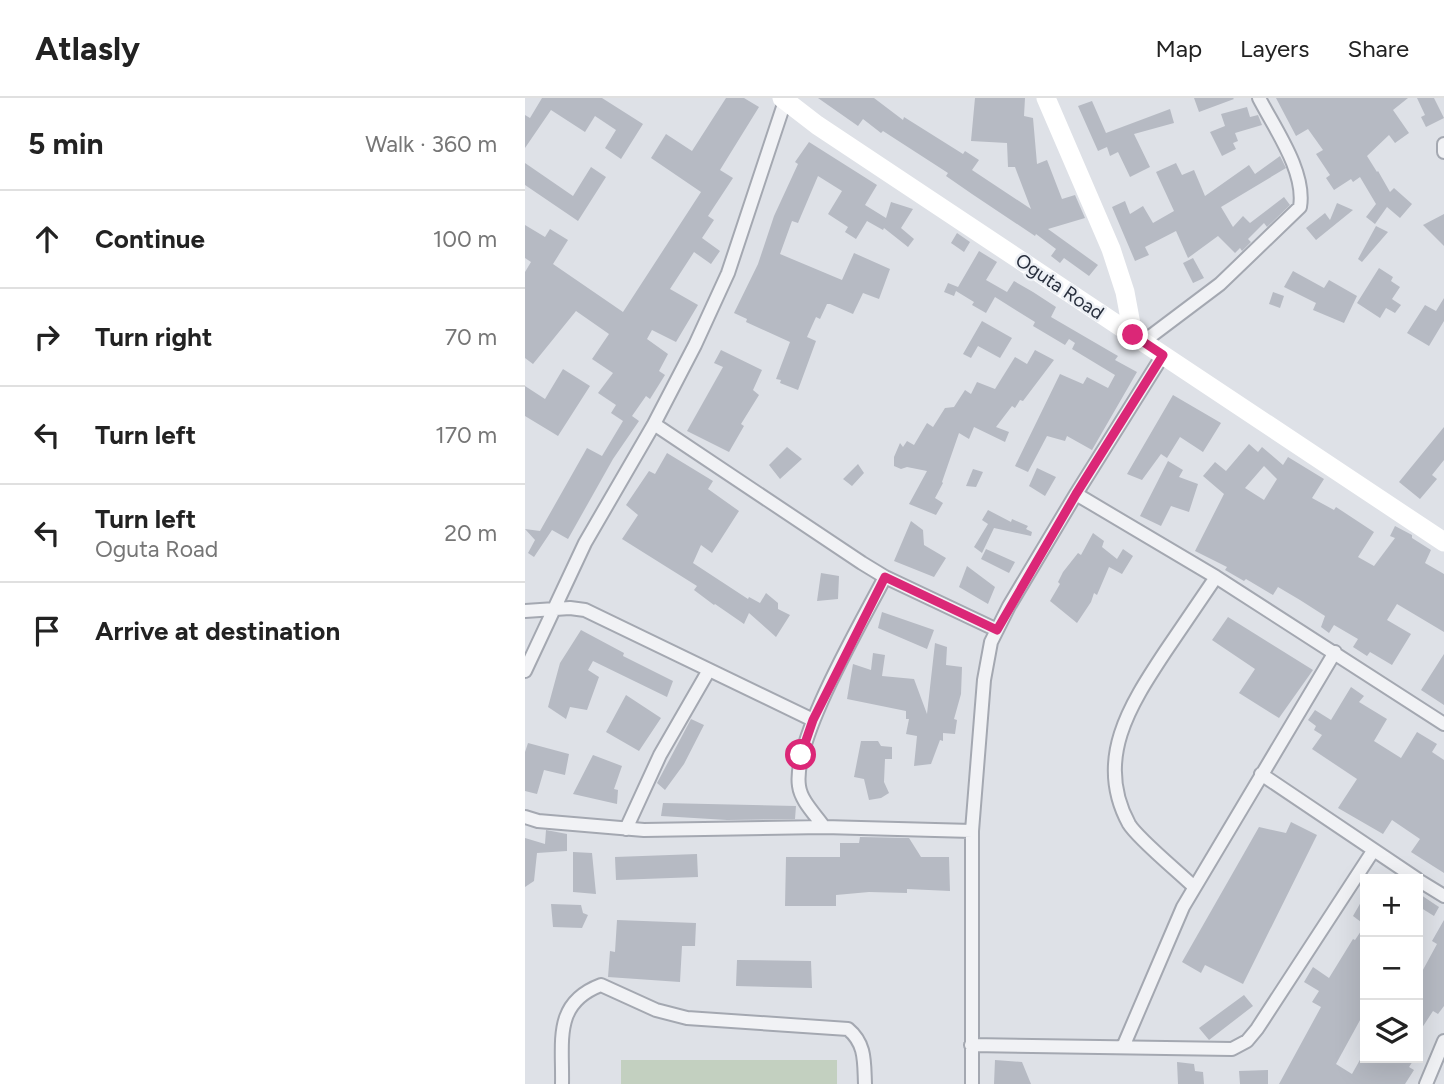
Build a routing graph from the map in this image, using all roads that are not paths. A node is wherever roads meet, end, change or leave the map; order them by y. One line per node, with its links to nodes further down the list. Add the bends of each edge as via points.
1 (1046, 98): 6 (main road, via 1111,249)
2 (1259, 98): 6 (street, via 1298,175 1300,207 1180,317)
3 (784, 99): 6 (main road, Oguta Road); 8 (street, via 728,272)
4 (1444, 144): 5 (street)
5 (1444, 152)
6 (1138, 338): 7 (main road, Oguta Road)
7 (1163, 355): 9 (street); 10 (main road, Oguta Road)
8 (654, 424): 11 (street); 13 (street, via 585,543)
9 (1076, 494): 12 (street); 15 (street)
10 (1444, 541)
11 (885, 577): 15 (street); 19 (street)
12 (1216, 577): 16 (street); 29 (street, via 1135,697 1116,753 1116,792 1130,826)
13 (555, 609): 14 (street); 17 (street, via 585,610); 18 (street)
14 (525, 611)
15 (997, 630): 25 (street, via 984,680)
16 (1335, 652): 20 (street); 21 (street)
17 (709, 670): 19 (street); 24 (street, via 660,755)
18 (525, 671)
19 (813, 720): 23 (street, via 801,755 799,785)
20 (1444, 724)
21 (1261, 774): 26 (street); 29 (street)
22 (525, 817): 24 (street)
23 (824, 827): 24 (street); 25 (street)
24 (626, 829)
25 (972, 831): 32 (street)
26 (1373, 851): 27 (street); 33 (street, via 1247,1041 1232,1049)
27 (1408, 874)
28 (1423, 884): 30 (street)
29 (1194, 887): 33 (street)
30 (1444, 896)
31 (1444, 1041): 37 (street)
32 (971, 1045): 33 (street); 36 (street)
33 (1123, 1047)
34 (562, 1084): 35 (street, via 565,1016 584,992 601,985 656,1010 687,1018 848,1029 863,1048)
35 (865, 1084)
36 (972, 1084)
37 (1426, 1084)

